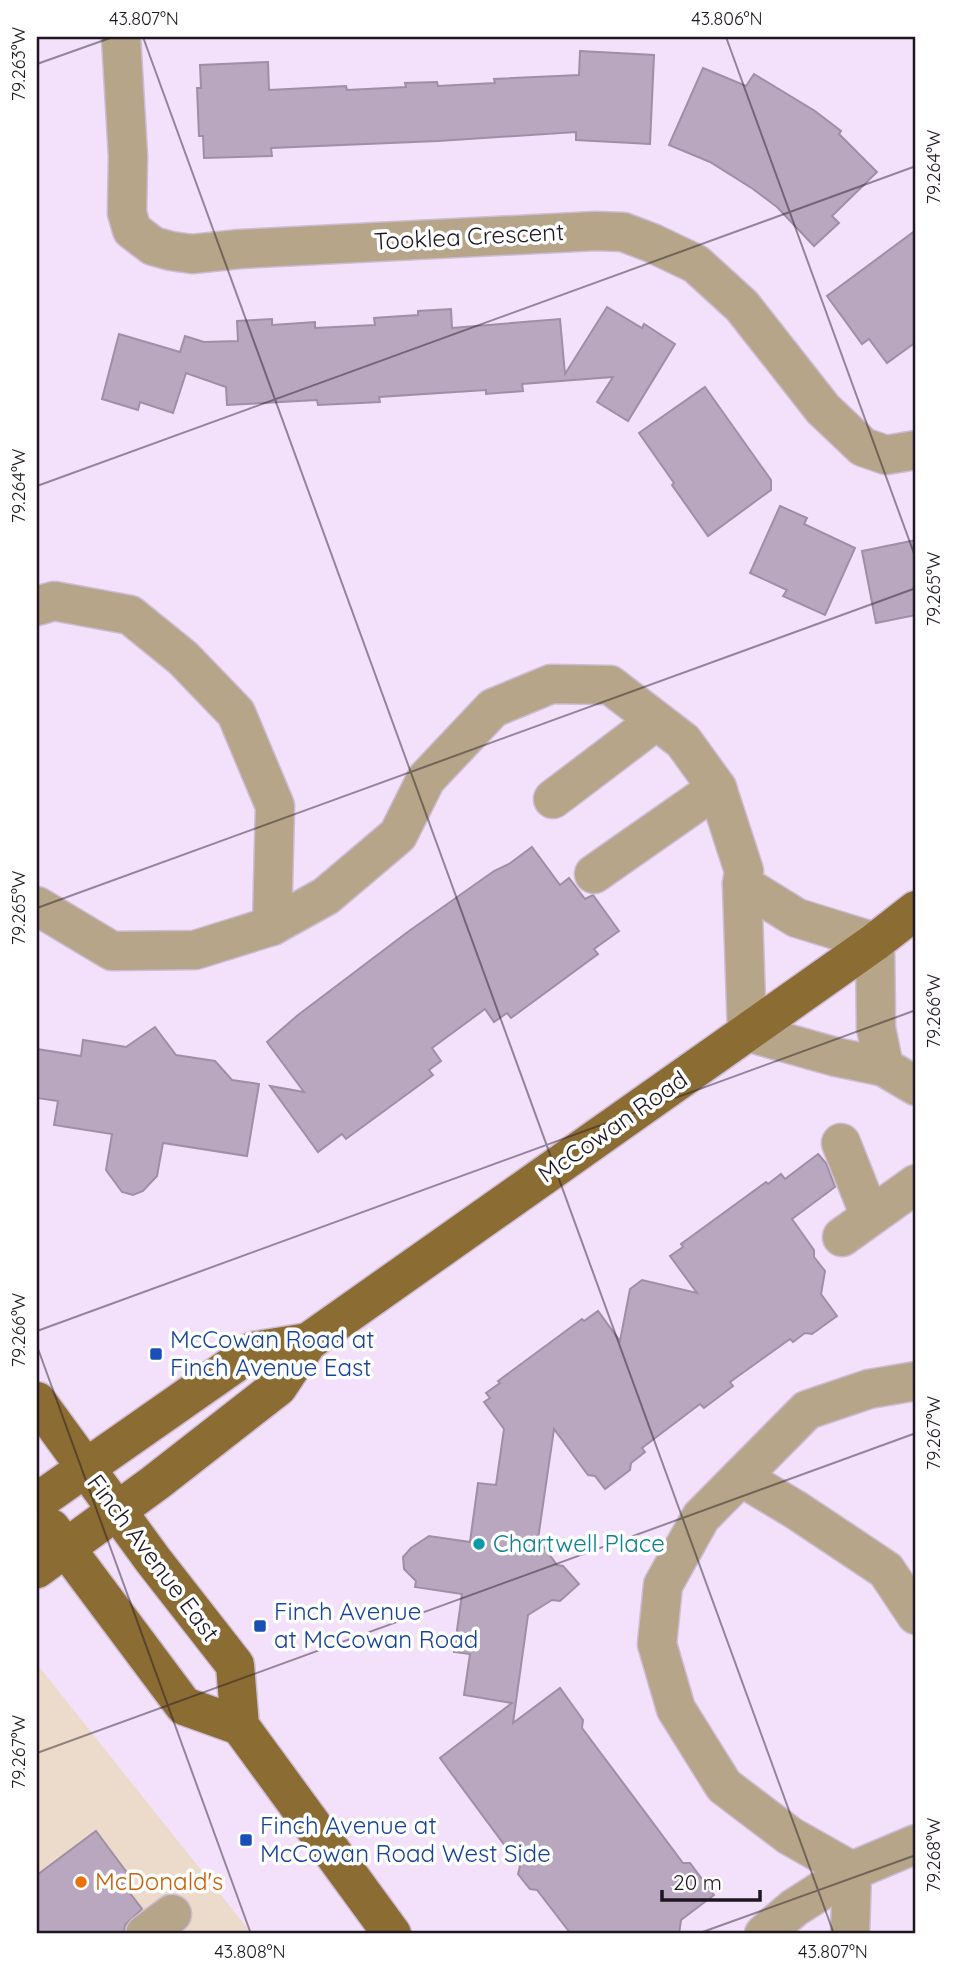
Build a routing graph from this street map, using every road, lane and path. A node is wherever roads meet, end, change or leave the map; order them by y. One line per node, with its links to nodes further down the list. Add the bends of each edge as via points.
1 (121, 37): 2 (street, Tooklea Crescent, via 127,213 132,230 153,246 192,254 623,232 696,264 718,283 742,306 824,409 863,447 886,455)
2 (916, 450)
3 (37, 606): 11 (street, via 54,601 130,615 183,658 236,713 275,806)
4 (656, 721): 5 (street, via 683,741); 6 (street); 11 (street, via 610,685 551,684 493,708 426,779 398,835 326,895)
5 (717, 788): 7 (street); 8 (street, via 744,871)
6 (553, 799)
7 (594, 874)
8 (742, 884): 12 (street, via 797,918); 13 (street)
9 (37, 906): 11 (street, via 112,951 195,950)
10 (916, 910): 12 (main road, McCowan Road)
11 (272, 926)
12 (875, 942): 13 (main road, McCowan Road); 14 (street, via 876,1028)
13 (747, 1032): 14 (street); 18 (main road, McCowan Road)
14 (884, 1068): 15 (street)
15 (916, 1086)
16 (841, 1143): 17 (street, via 856,1226)
17 (916, 1184)
18 (308, 1342): 21 (main road, McCowan Road, via 253,1351); 25 (main road, McCowan Road, via 278,1387)
19 (916, 1381): 22 (street, via 869,1389 807,1410)
20 (37, 1401): 21 (main road, Finch Avenue East)
21 (85, 1467): 23 (main road, McCowan Road); 25 (main road, Finch Avenue East)
22 (741, 1477): 27 (street, via 886,1570); 30 (street, via 701,1517 663,1585 657,1644 676,1709 724,1786 790,1836)
23 (37, 1502)
24 (37, 1509): 26 (main road)
25 (116, 1510): 26 (main road, McCowan Road); 28 (main road, Finch Avenue East, via 235,1665)
26 (52, 1558): 28 (main road, via 101,1597 184,1706)
27 (916, 1615)
28 (240, 1726): 31 (main road)
29 (916, 1844): 30 (street)
30 (852, 1871): 32 (street, via 794,1908); 33 (street)
31 (392, 1934)
32 (764, 1934)
33 (850, 1934)

